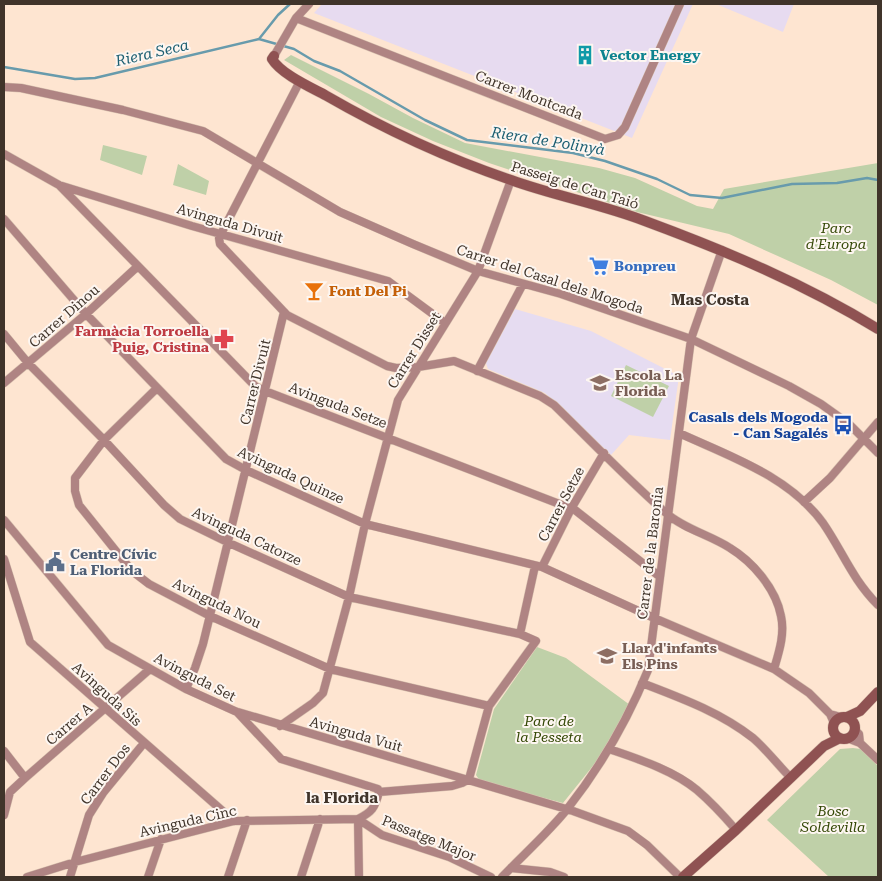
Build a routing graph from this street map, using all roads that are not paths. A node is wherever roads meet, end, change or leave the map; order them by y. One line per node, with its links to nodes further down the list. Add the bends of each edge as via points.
1 (309, 4): 3 (street)
2 (680, 4): 3 (street, Carrer Montcada, via 625,127 618,135 605,139)
3 (296, 18): 4 (street)
4 (274, 56): 5 (main road, Passeig de Can Taió, via 272,59 276,64)
5 (300, 81): 8 (street); 9 (main road, Passeig de Can Taió, via 410,140)
6 (4, 87): 8 (street, Carrer del Casal dels Mogoda, via 122,110 203,131)
7 (4, 154): 10 (street, Avinguda Divuit)
8 (257, 163): 12 (street); 15 (street, Carrer del Casal dels Mogoda, via 340,212)
9 (511, 180): 13 (main road, Passeig de Can Taió, via 642,220); 15 (street, Carrer Disset)
10 (60, 184): 12 (street, Avinguda Divuit); 14 (street, Avinguda Setze)
11 (4, 219): 18 (street, Avinguda Quinze)
12 (221, 234): 17 (street, via 220,244); 19 (street, Avinguda Divuit, via 388,282)
13 (722, 250): 20 (main road, Passeig de Can Taió, via 839,305); 22 (street, Carrer de la Baronia)
14 (138, 266): 18 (street, Carrer Dinou); 28 (street, Avinguda Setze, via 255,386)
15 (478, 271): 16 (street, Carrer del Casal dels Mogoda); 19 (street, Carrer Disset)
16 (523, 284): 22 (street, Carrer del Casal dels Mogoda); 25 (street)
17 (284, 312): 24 (street, via 387,366); 28 (street, Carrer Divuit)
18 (86, 314): 23 (street, Carrer Dinou); 27 (street, Avinguda Quinze)
19 (446, 323): 24 (street, Carrer Disset)
20 (878, 329)
21 (4, 334): 23 (street, Avinguda Catorze)
22 (691, 339): 30 (street, Carrer de la Baronia); 32 (street, Carrer del Casal dels Mogoda, via 821,404)
23 (28, 363): 26 (street, Carrer Dinou); 33 (street, Avinguda Catorze)
24 (418, 367): 25 (street, via 454,361); 31 (street, Carrer Disset, via 398,400)
25 (477, 371): 34 (street, via 554,404)
26 (4, 383)
27 (156, 389): 33 (street, Avinguda Nou); 36 (street, Avinguda Quinze, via 226,459)
28 (265, 391): 31 (street, Avinguda Setze); 36 (street, Carrer Divuit)
29 (878, 422): 32 (street)
30 (679, 433): 37 (street, via 774,479); 39 (street, Carrer de la Baronia)
31 (388, 437): 38 (street, Avinguda Setze); 41 (street, Carrer Disset)
32 (865, 439): 35 (street, Carrer del Casal dels Mogoda); 37 (street)
33 (104, 440): 42 (street, Avinguda Catorze, via 180,519); 50 (street, Avinguda Nou, via 75,478 79,505 132,571)
34 (604, 453): 38 (street, Carrer Setze); 39 (street)
35 (878, 453)
36 (246, 470): 41 (street, Avinguda Quinze); 42 (street, Carrer Divuit)
37 (804, 502): 49 (street)
38 (571, 509): 44 (street, Carrer Setze); 45 (street, Avinguda Setze)
39 (668, 514): 45 (street, Carrer de la Baronia); 55 (street, via 731,548 757,570 776,599 782,618 781,645)
40 (4, 520): 53 (street, Avinguda Set, via 108,645)
41 (365, 524): 44 (street, Avinguda Quinze); 48 (street, Carrer Disset)
42 (227, 542): 48 (street, Avinguda Catorze); 50 (street, Carrer Divuit)
43 (4, 559): 47 (street, Avinguda Sis)
44 (538, 566): 51 (street, Avinguda Quinze); 52 (street, Carrer Setze)
45 (660, 576): 51 (street, Carrer de la Baronia)
46 (4, 578): 47 (street)
47 (12, 584): 60 (street, Avinguda Sis, via 30,642)
48 (349, 596): 52 (street, Avinguda Catorze); 54 (street, Carrer Disset)
49 (878, 605)
50 (210, 616): 54 (street, Avinguda Nou); 57 (street, Carrer Divuit, via 201,652)
51 (654, 618): 55 (street, Avinguda Quinze); 56 (street, Carrer de la Baronia, via 648,670)
52 (520, 634): 59 (street, via 536,641)
53 (150, 669): 57 (street, Avinguda Set); 60 (street, Carrer A)
54 (330, 669): 59 (street, Avinguda Nou); 64 (street, Carrer Disset, via 320,698)
55 (774, 669): 63 (street, Avinguda Quinze, via 809,693)
56 (642, 683): 68 (street, Carrer de la Baronia); 71 (street, via 695,703 737,727 754,739)
57 (186, 689): 62 (street, Avinguda Set)
58 (878, 692): 61 (main road)
59 (489, 706): 73 (street)
60 (106, 709): 67 (street, Avinguda Sis); 72 (street, Carrer A)
61 (860, 711): 63 (main road); 65 (main road)
62 (237, 712): 64 (street, Avinguda Vuit); 74 (street, Avinguda Set, via 281,759 378,789)
63 (839, 725): 65 (main road, via 852,721); 66 (street); 71 (main road, via 828,743)
64 (280, 726): 73 (street, Avinguda Vuit)
65 (855, 728): 66 (street)
66 (860, 742): 70 (street)
67 (144, 743): 80 (street, Avinguda Sis); 83 (street, Carrer Dos, via 89,815)
68 (609, 749): 75 (street, Carrer de la Baronia); 81 (street, via 675,776 696,790)
69 (4, 751): 72 (street)
70 (878, 760)
71 (790, 777): 81 (main road)
72 (25, 778): 76 (street, Carrer A, via 10,792)
73 (469, 779): 74 (street, Avinguda Set, via 452,786); 75 (street, Avinguda Vuit)
74 (379, 792): 79 (street, via 370,813)
75 (568, 809): 84 (street, Carrer de la Baronia); 94 (street, Avinguda Vuit, via 628,831)
76 (4, 816)
77 (320, 819): 78 (street, Avinguda Cinc); 79 (street, Avinguda Cinc); 89 (street)
78 (247, 820): 80 (street, Avinguda Cinc); 88 (street)
79 (358, 820): 90 (street); 91 (street, Passatge Major, via 382,835 449,857)
80 (234, 821): 82 (street, Avinguda Cinc)
81 (736, 830): 94 (main road)
82 (161, 839): 83 (street, Avinguda Cinc); 87 (street)
83 (75, 862): 85 (street, Avinguda Cinc); 86 (street, Carrer Dos)
84 (511, 868): 92 (street, Carrer de la Baronia); 93 (street, via 550,872)
85 (27, 877)
86 (70, 877)
87 (148, 877)
88 (228, 877)
89 (301, 877)
90 (359, 877)
91 (492, 877)
92 (502, 877)
93 (564, 877)
94 (682, 877)

